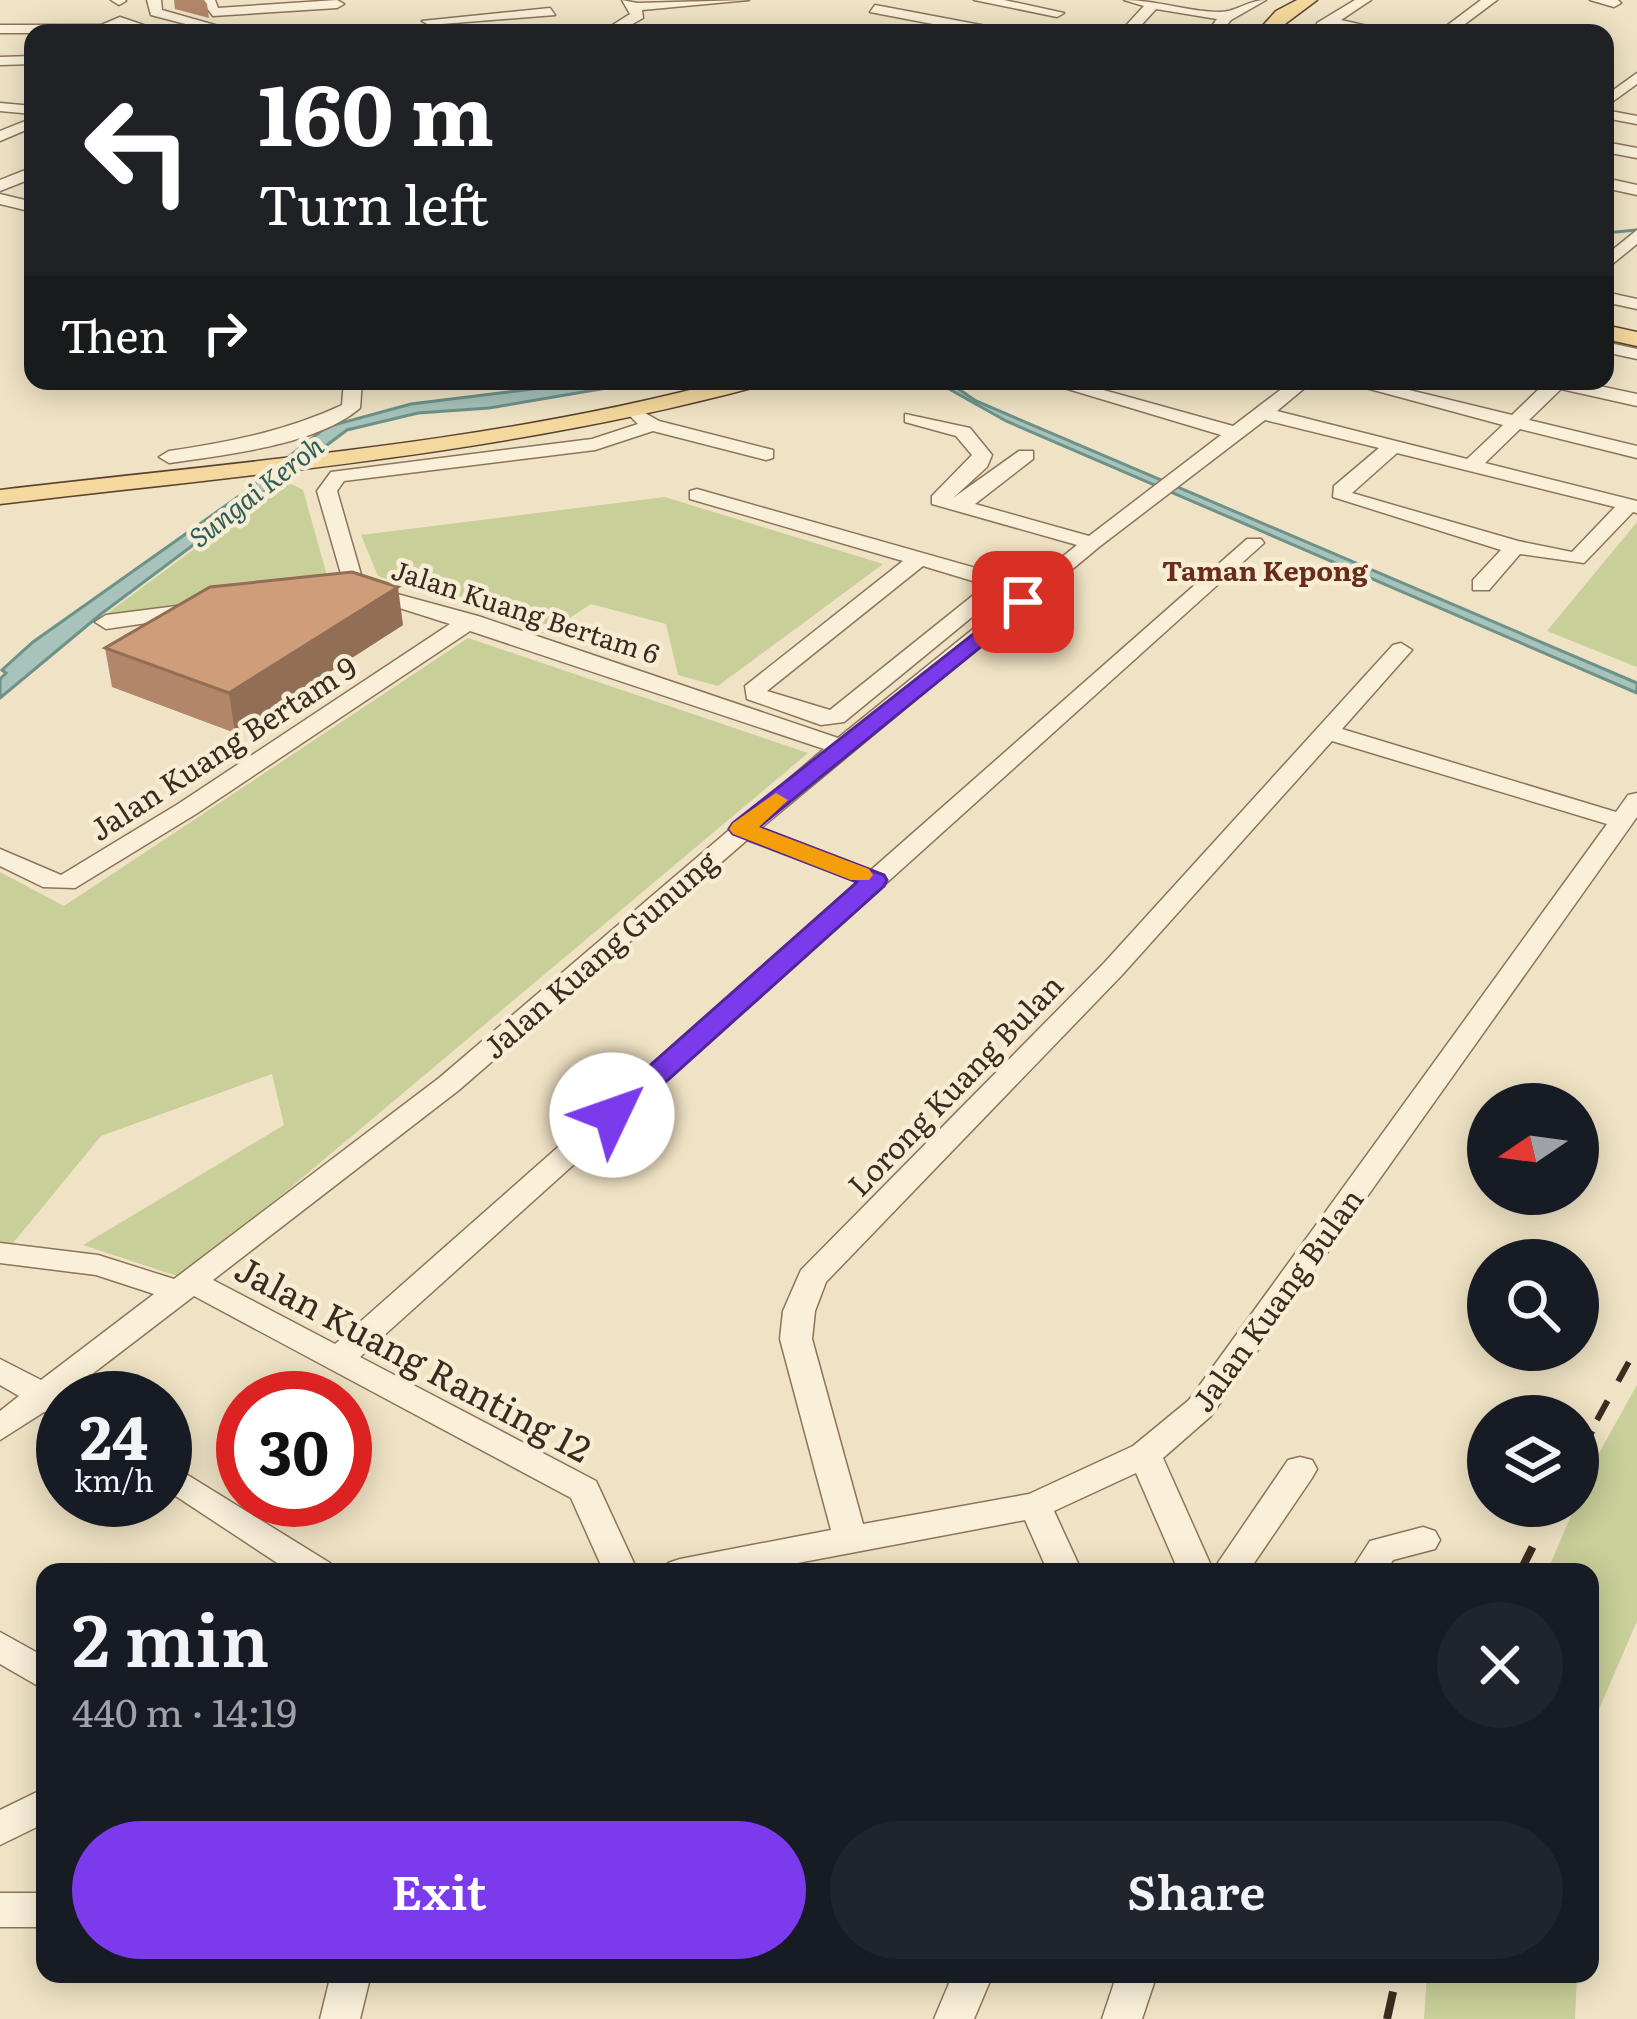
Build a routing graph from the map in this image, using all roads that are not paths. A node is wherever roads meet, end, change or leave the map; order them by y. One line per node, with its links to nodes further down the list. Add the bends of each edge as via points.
1 (208, 0): 12 (street, via 213,12)
2 (742, 0): 15 (street)
3 (981, 0): 22 (street)
4 (1070, 0): 22 (street)
5 (1131, 0): 16 (street)
6 (1309, 0): 21 (main road)
7 (1364, 0): 33 (street)
8 (1380, 0): 34 (street)
9 (1490, 0): 35 (street)
10 (1597, 0): 11 (street)
11 (1617, 1): 14 (street)
12 (336, 2)
13 (155, 3): 18 (street); 26 (street, via 168,19)
14 (1637, 3)
15 (631, 4)
16 (1153, 4): 23 (street); 30 (street)
17 (1252, 4): 21 (street); 23 (street)
18 (118, 6): 25 (street)
19 (547, 6): 24 (street); 27 (street)
20 (875, 9): 28 (street)
21 (1285, 13): 32 (main road)
22 (1057, 14): 29 (street)
23 (1226, 17): 31 (street)
24 (429, 21)
25 (146, 24)
26 (192, 24)
27 (520, 24)
28 (954, 24)
29 (1047, 24)
30 (1134, 24)
31 (1220, 24)
32 (1273, 24)
33 (1336, 24)
34 (1338, 24)
35 (1457, 24)
36 (352, 390): 55 (street, via 351,408 298,433)
37 (672, 390): 50 (main road)
38 (725, 390): 46 (main road)
39 (1082, 390): 49 (street)
40 (1292, 390): 45 (street, Jalan Kuang Gunung)
41 (1384, 390): 48 (street)
42 (1547, 390): 48 (street)
43 (1594, 390): 44 (street)
44 (1637, 400)
45 (1262, 413): 49 (street, Jalan Kuang Gunung); 51 (street)
46 (644, 418): 50 (main road); 53 (street); 71 (street, Jalan Kuang Bertam 6, via 612,441 338,476 327,490 342,587)
47 (912, 418): 61 (street, via 963,432 982,455)
48 (1516, 423): 52 (street); 56 (street)
49 (1236, 434): 63 (street, Jalan Kuang Gunung)
50 (406, 445): 57 (main road)
51 (1393, 446): 56 (street); 65 (street, via 1343,496)
52 (1637, 452)
53 (766, 454)
54 (1026, 455): 61 (street)
55 (169, 457)
56 (1471, 466): 62 (street)
57 (196, 470): 58 (main road); 60 (main road)
58 (0, 487)
59 (697, 494): 66 (street)
60 (0, 497)
61 (949, 503): 63 (street)
62 (1633, 506): 65 (street, via 1577,559)
63 (1092, 543): 69 (street, Jalan Kuang Gunung)
64 (1254, 543): 79 (street)
65 (1515, 547): 67 (street)
66 (919, 559): 68 (street); 68 (street, via 755,694 836,717)
67 (1481, 585)
68 (996, 587): 69 (street)
69 (1029, 597): 75 (street, Jalan Kuang Gunung)
70 (218, 606): 72 (street)
71 (470, 621): 75 (street, Jalan Kuang Bertam 6); 78 (street, Jalan Kuang Bertam 9, via 66,883)
72 (106, 622)
73 (1402, 650): 74 (street, Lorong Kuang Bulan)
74 (1328, 733): 76 (street); 93 (street, Lorong Kuang Bulan, via 1113,969 812,1277 796,1339)
75 (842, 747): 77 (street, Jalan Kuang Gunung)
76 (1629, 810): 88 (street, Jalan Kuang Bulan, via 1200,1408)
77 (742, 829): 79 (street); 81 (street, Jalan Kuang Gunung, via 448,1084)
78 (0, 856)
79 (874, 880): 82 (street)
80 (0, 1253): 81 (street, Jalan Kuang Ranting 12)
81 (187, 1287): 82 (street, Jalan Kuang Ranting 12); 84 (street, Jalan Kuang Gunung)
82 (340, 1357): 95 (street, Jalan Kuang Ranting 12, via 584,1490)
83 (0, 1370): 85 (street)
84 (91, 1371)
85 (36, 1392)
86 (36, 1411): 87 (street, Jalan Kuang Gunung)
87 (0, 1428)
88 (1145, 1456): 91 (street, Jalan Kuang Bulan); 98 (street)
89 (1300, 1469): 99 (street)
90 (192, 1490): 94 (street)
91 (1035, 1505): 93 (street, Jalan Kuang Bulan); 97 (street)
92 (1423, 1540): 100 (street, via 1382,1550)
93 (851, 1542): 96 (street, Jalan Kuang Bulan)
94 (304, 1563)
95 (617, 1563)
96 (761, 1563)
97 (1061, 1563)
98 (1192, 1563)
99 (1235, 1563)
100 (1373, 1563)
101 (0, 1646): 102 (street)
102 (36, 1670)
103 (36, 1809): 104 (street)
104 (0, 1829)
105 (0, 1910): 106 (street)
106 (36, 1910)
107 (349, 1983): 110 (street)
108 (969, 1983): 111 (street)
109 (1134, 1983): 112 (street)
110 (340, 2019)
111 (954, 2019)
112 (1122, 2019)

